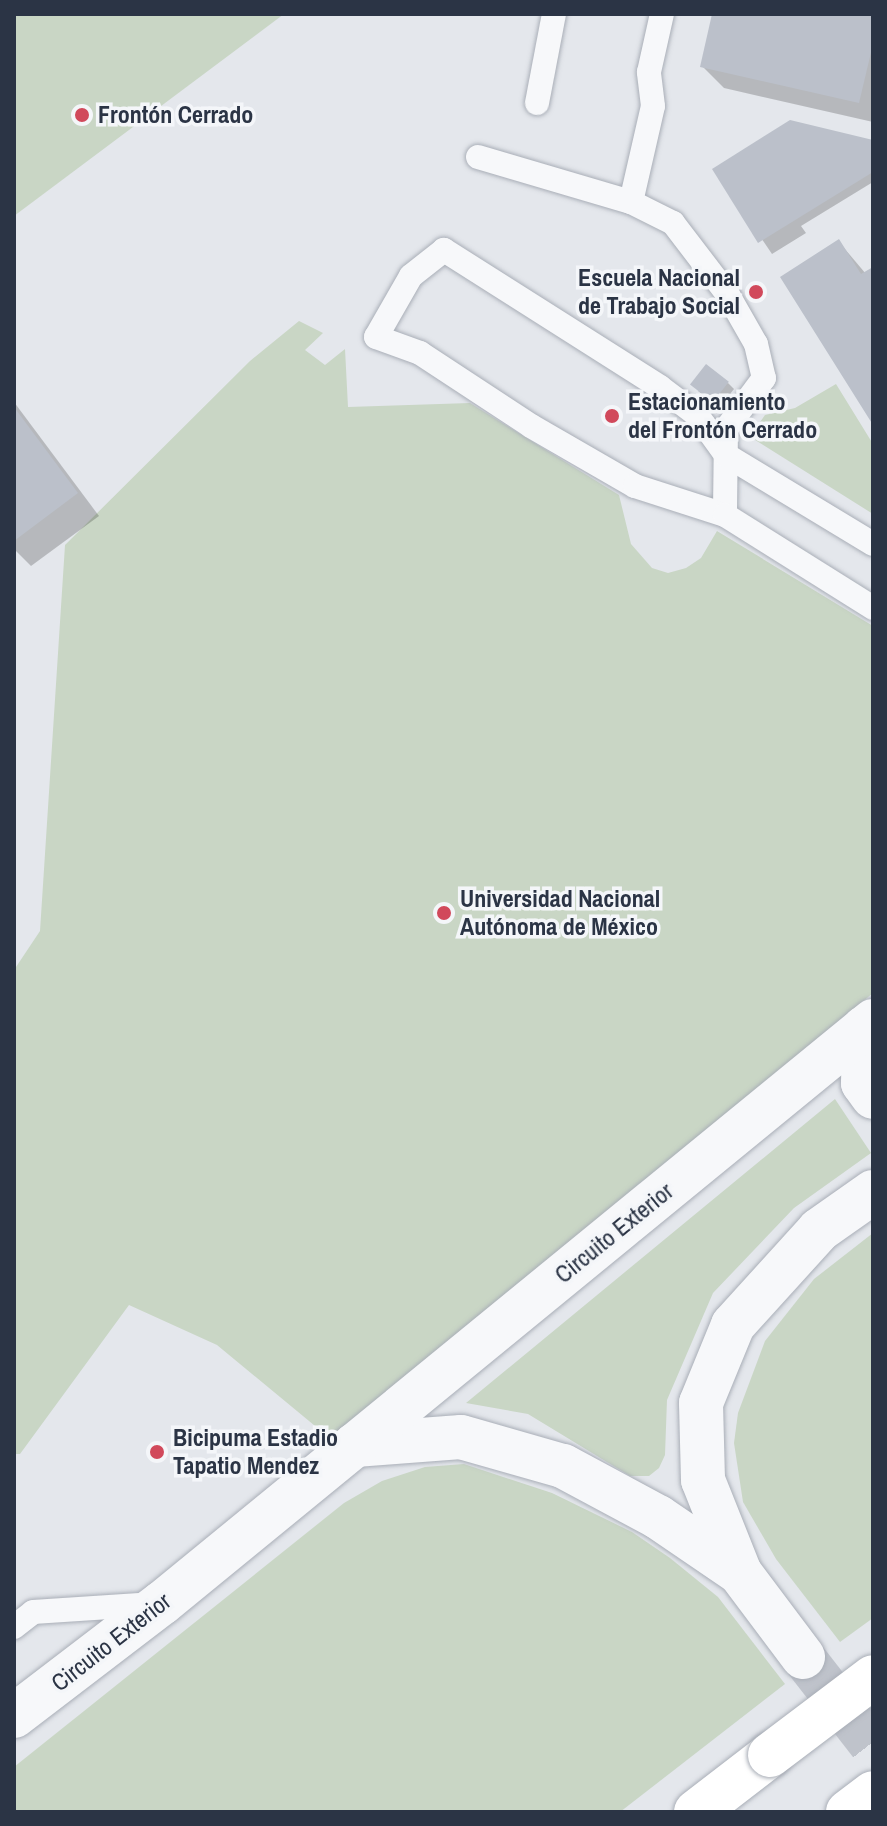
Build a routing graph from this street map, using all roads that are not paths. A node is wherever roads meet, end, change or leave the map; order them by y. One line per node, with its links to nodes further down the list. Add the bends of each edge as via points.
1 (554, 14): 3 (lane)
2 (662, 14): 5 (lane, via 649,72 653,106)
3 (537, 103)
4 (478, 157): 5 (lane)
5 (631, 202): 6 (lane, via 673,223 728,295 756,344 764,378 726,429)
6 (726, 455): 7 (lane); 7 (lane, via 697,415 660,387 444,250 411,276 376,337 420,353 635,486); 8 (lane)
7 (725, 515): 9 (lane)
8 (873, 544)
9 (873, 608)
10 (868, 1025): 11 (street, via 863,1083); 13 (street, Circuito Exterior)
11 (873, 1097)
12 (873, 1192): 14 (street, via 819,1230 733,1325 701,1403 703,1480)
13 (355, 1445): 14 (street, via 461,1437 518,1449 658,1517); 15 (street, Circuito Exterior)
14 (740, 1573): 17 (street)
15 (162, 1603): 16 (lane, via 33,1612); 19 (street, Circuito Exterior)
16 (14, 1627)
17 (803, 1657)
18 (873, 1677): 21 (main road, bridge)
19 (14, 1716)
20 (873, 1793): 22 (main road)
21 (696, 1812)
22 (848, 1812)

